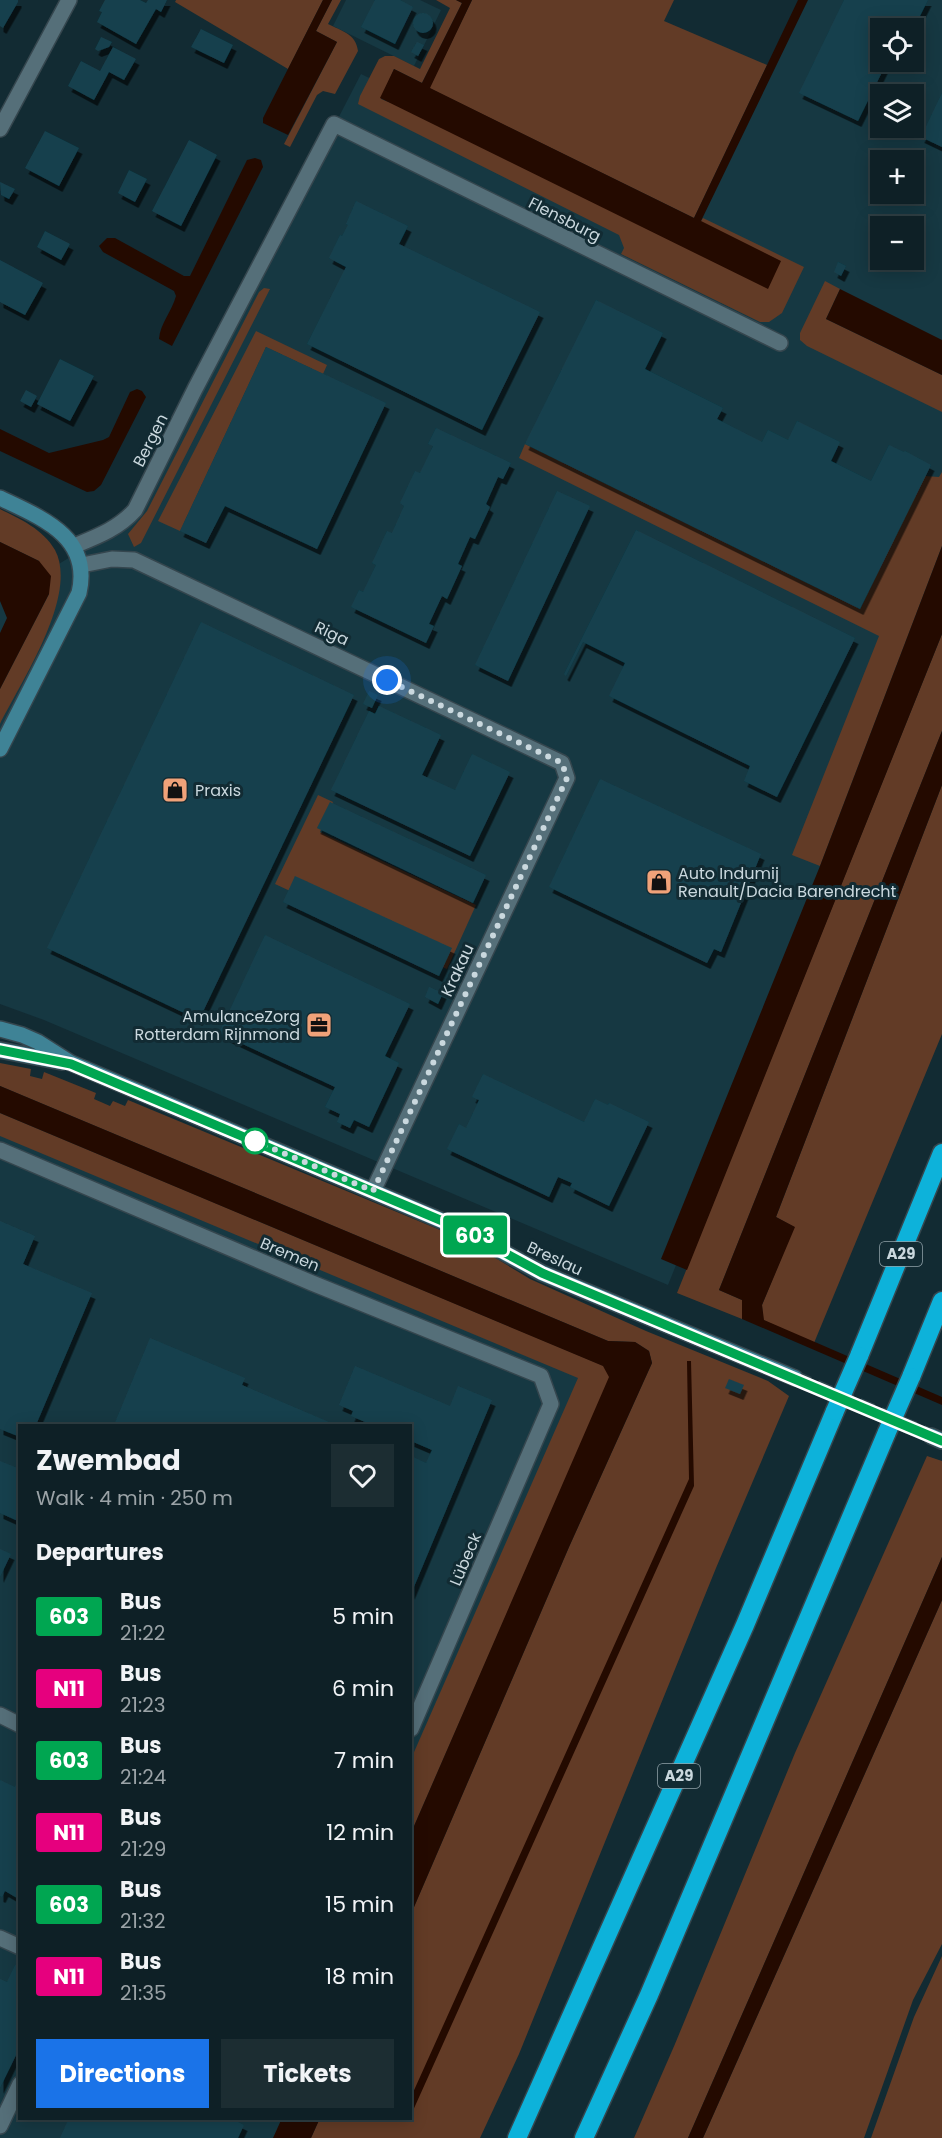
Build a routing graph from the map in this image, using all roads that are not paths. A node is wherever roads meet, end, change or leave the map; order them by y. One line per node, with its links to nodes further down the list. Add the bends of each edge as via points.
1 (69, 0): 3 (street)
2 (334, 124): 4 (street, Flensburg); 6 (street, Bergen, via 135,510 114,528)
3 (0, 129)
4 (780, 343)
5 (0, 498): 6 (street, via 35,515 64,534)
6 (74, 546): 7 (street)
7 (82, 566): 8 (street, via 79,593); 9 (street, Riga, via 112,559 134,560)
8 (0, 749)
9 (562, 763): 15 (street, Krakau, via 567,778)
10 (0, 1029): 12 (street, Breslau, via 38,1042)
11 (0, 1050): 12 (street, Breslau)
12 (71, 1064): 15 (street, Breslau)
13 (0, 1150): 18 (street, Bremen, via 541,1376)
14 (942, 1153): 26 (highway, A29, bridge, via 726,1668)
15 (373, 1191): 17 (street, Breslau, via 477,1236 542,1273)
16 (942, 1301): 27 (highway, bridge, via 649,1995)
17 (795, 1378)
18 (551, 1404): 21 (street, Lübeck)
19 (0, 1715): 20 (street)
20 (18, 1724)
21 (412, 1727)
22 (0, 1938): 23 (street)
23 (18, 1946)
24 (18, 2088): 25 (street)
25 (0, 2126)
26 (518, 2138)
27 (584, 2138)

